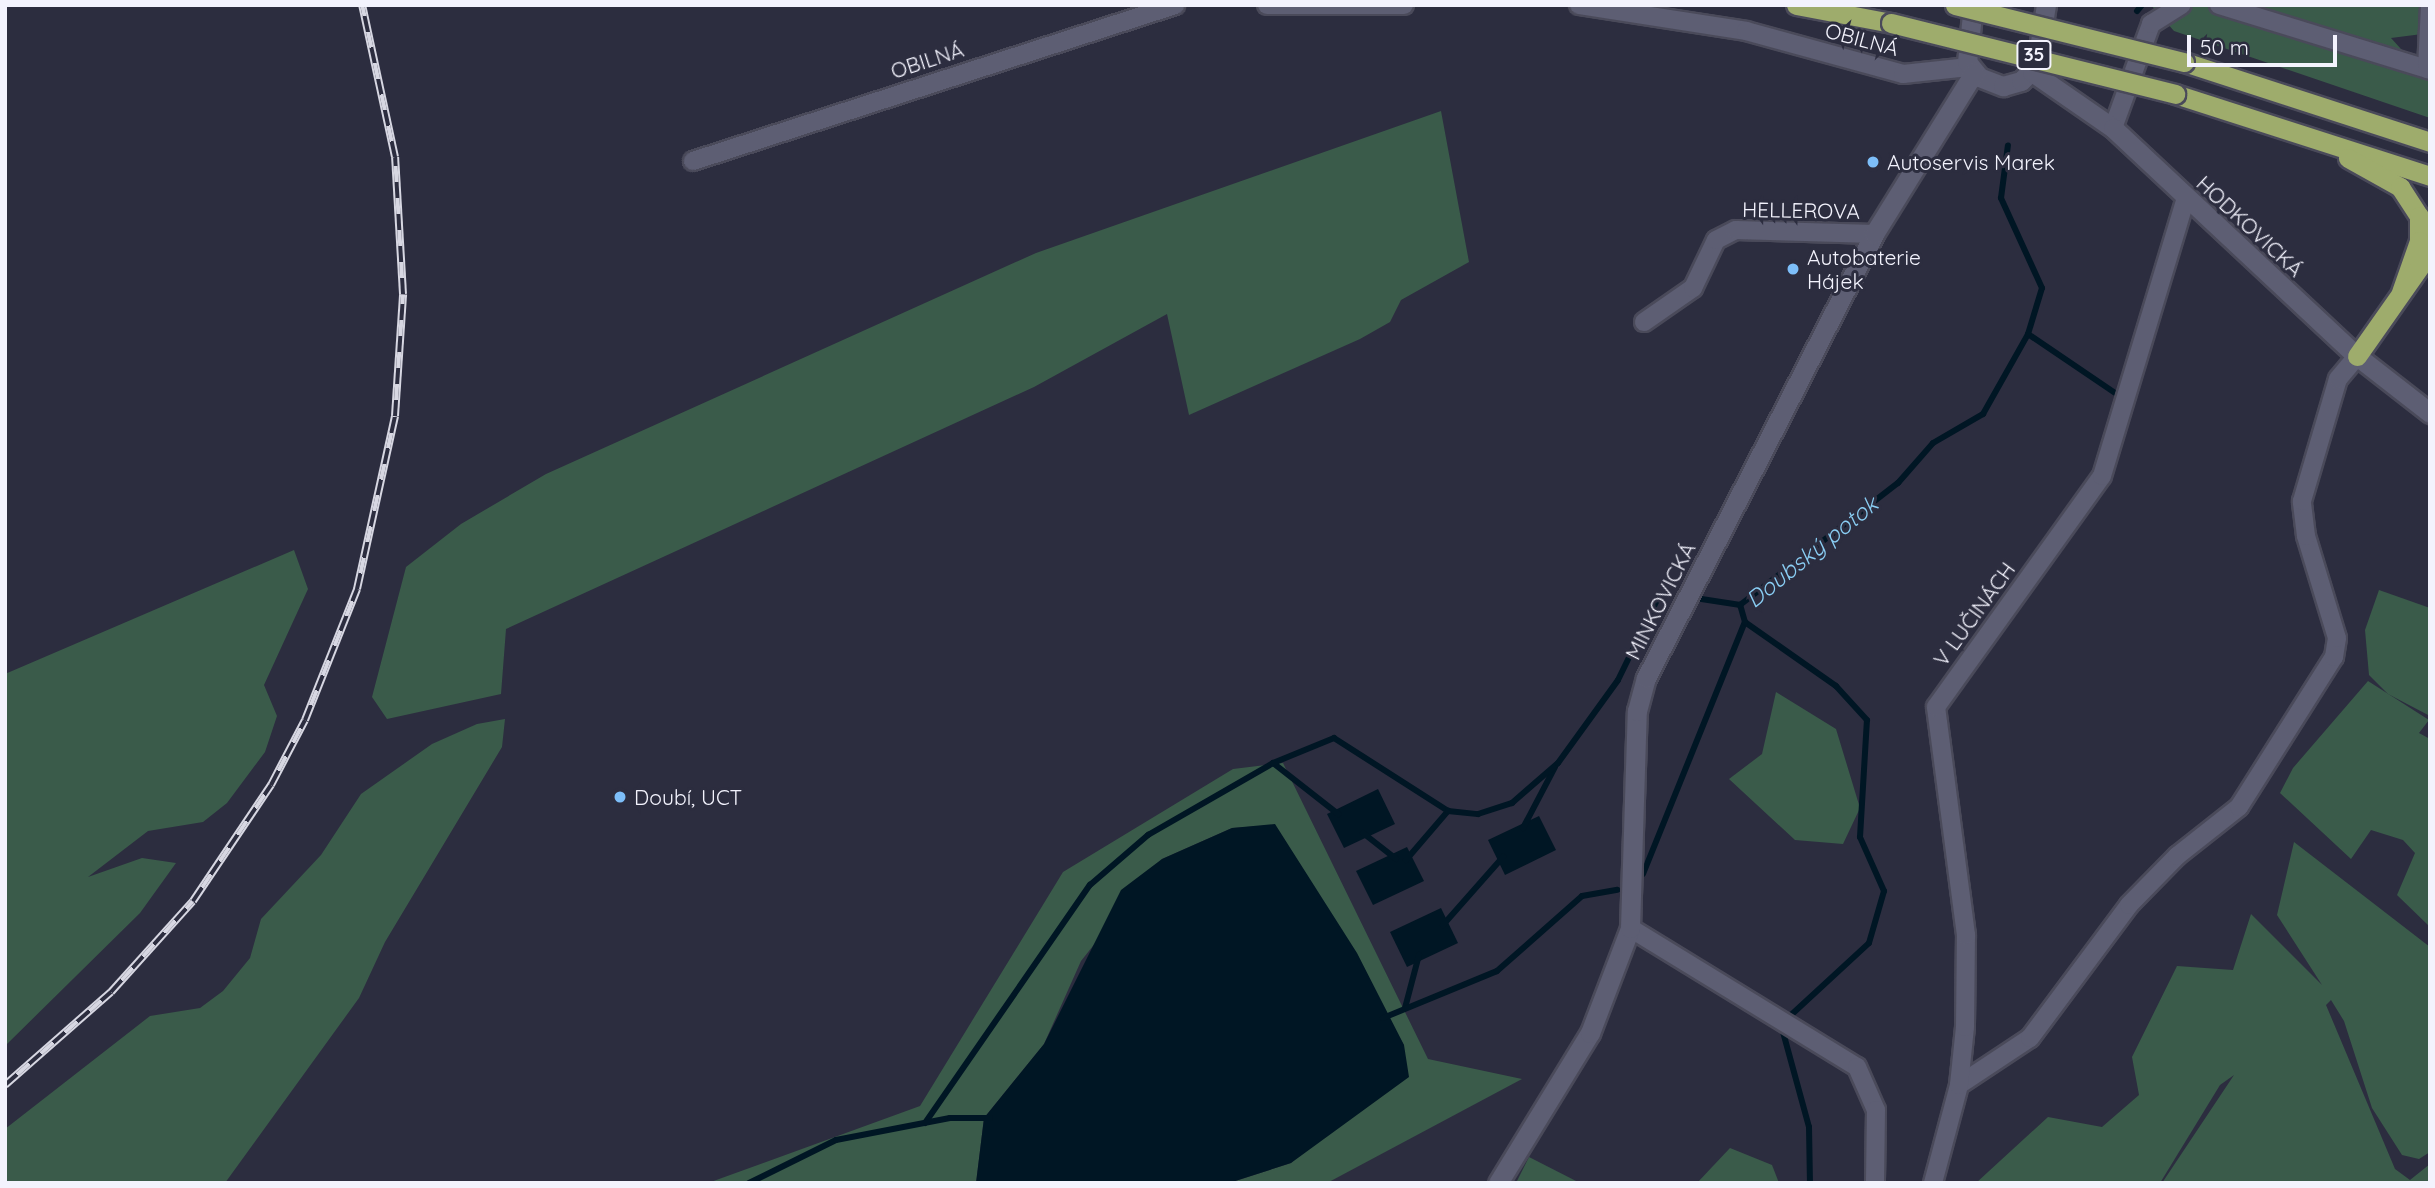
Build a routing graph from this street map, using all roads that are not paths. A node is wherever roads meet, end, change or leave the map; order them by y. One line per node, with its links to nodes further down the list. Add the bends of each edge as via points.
1 (1175, 5): 18 (street, OBILNÁ)
2 (1267, 5): 3 (street)
3 (1404, 5)
4 (1579, 5): 13 (street, OBILNÁ, via 1746,31 1903,74)
5 (1796, 5): 15 (highway, 35, bridge, via 1891,23)
6 (1955, 5): 17 (highway, 35, bridge, via 2184,62)
7 (1973, 5): 13 (street, via 1964,41)
8 (2046, 5): 14 (street, via 2048,25)
9 (2182, 5): 16 (street, via 2151,24)
10 (2219, 5): 12 (street)
11 (2430, 5): 12 (street)
12 (2428, 69)
13 (1972, 70): 14 (street, via 2003,86); 21 (street, MINKOVICKÁ)
14 (2032, 72): 16 (street, HODKOVICKÁ)
15 (2274, 122): 19 (highway, 35); 23 (highway, via 2390,180 2408,195 2421,227)
16 (2113, 128): 20 (street, HODKOVICKÁ)
17 (2430, 142)
18 (693, 161)
19 (2430, 176)
20 (2186, 198): 25 (street, HODKOVICKÁ); 28 (street, V LUČINÁCH, via 2102,476 1936,707 1966,936)
21 (1874, 234): 24 (street, HELLEROVA, via 1736,230 1716,240 1693,288); 27 (street, MINKOVICKÁ, via 1640,695)
22 (2430, 252): 23 (highway)
23 (2401, 292): 25 (highway)
24 (1644, 322)
25 (2357, 356): 26 (street, HODKOVICKÁ); 28 (street, via 2338,379 2302,501 2306,536 2337,638 2334,657 2239,807 2177,856 2129,905 2030,1038)
26 (2430, 413)
27 (1630, 928): 29 (street, MINKOVICKÁ, via 1590,1034); 30 (street, via 1857,1066 1876,1110)
28 (1959, 1085): 31 (street, V LUČINÁCH)
29 (1498, 1183)
30 (1875, 1183)
31 (1933, 1183)

